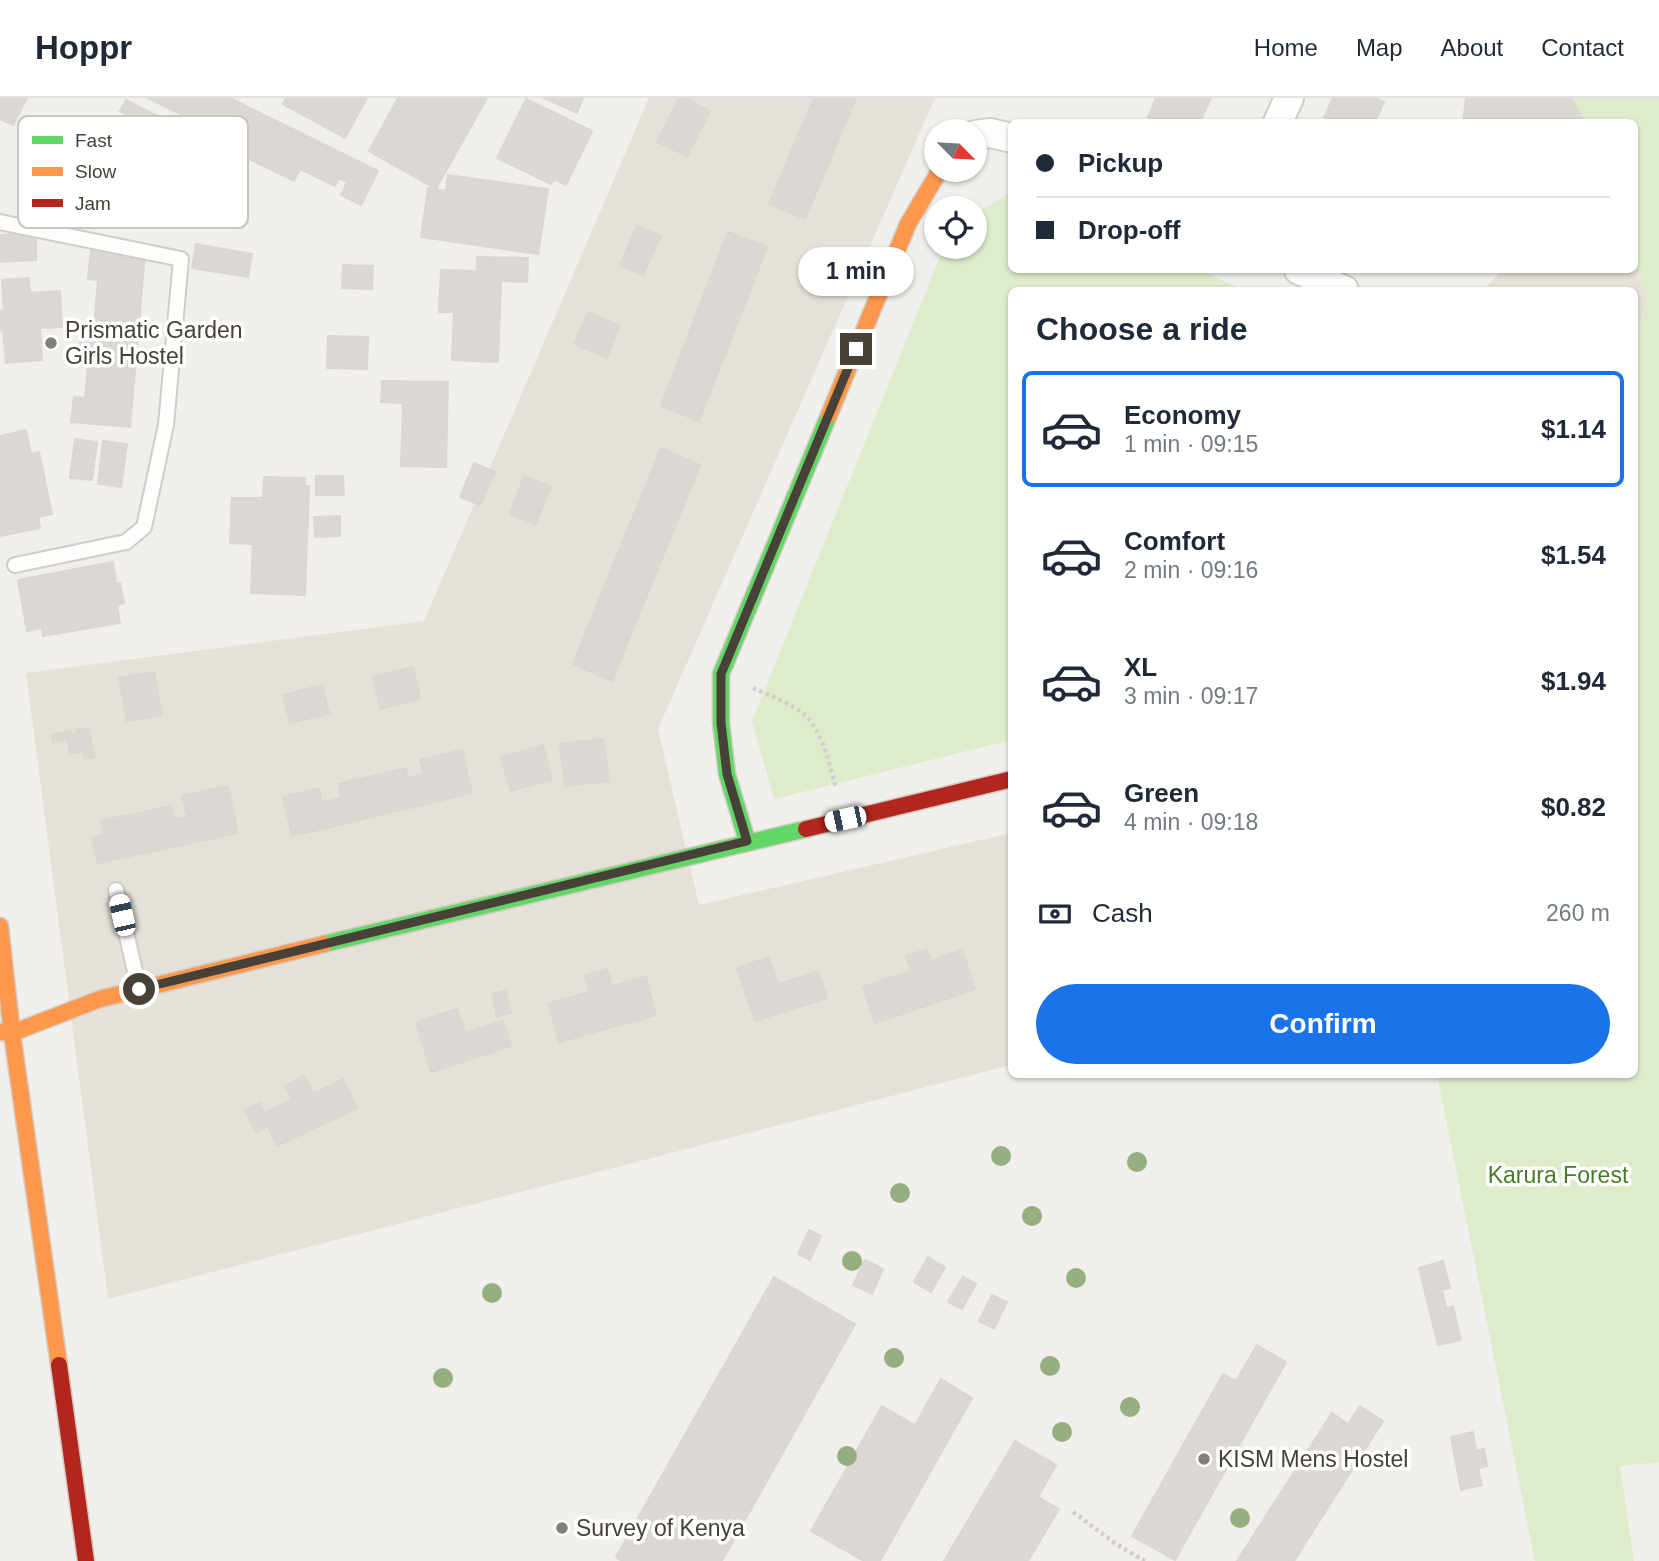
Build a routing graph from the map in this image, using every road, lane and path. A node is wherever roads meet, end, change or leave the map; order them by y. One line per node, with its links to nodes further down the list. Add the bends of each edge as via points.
1 (1289, 98): 2 (street)
2 (1279, 119)
3 (987, 133): 4 (street)
4 (1008, 137)
5 (933, 182): 12 (street, via 908,223)
6 (0, 222): 7 (lane)
7 (18, 226)
8 (29, 228): 11 (lane, via 181,259 166,425 144,527 126,542)
9 (1306, 273): 10 (street)
10 (1337, 287)
11 (15, 565)
12 (721, 674): 14 (path, via 806,716 822,743); 15 (street, via 727,774)
13 (1008, 780): 14 (street)
14 (845, 819): 15 (street)
15 (747, 841): 18 (street)
16 (116, 890): 18 (lane)
17 (0, 926): 19 (street)
18 (139, 989): 19 (street)
19 (6, 1033): 21 (street)
20 (1073, 1512): 22 (path)
21 (86, 1561)
22 (1145, 1561)

